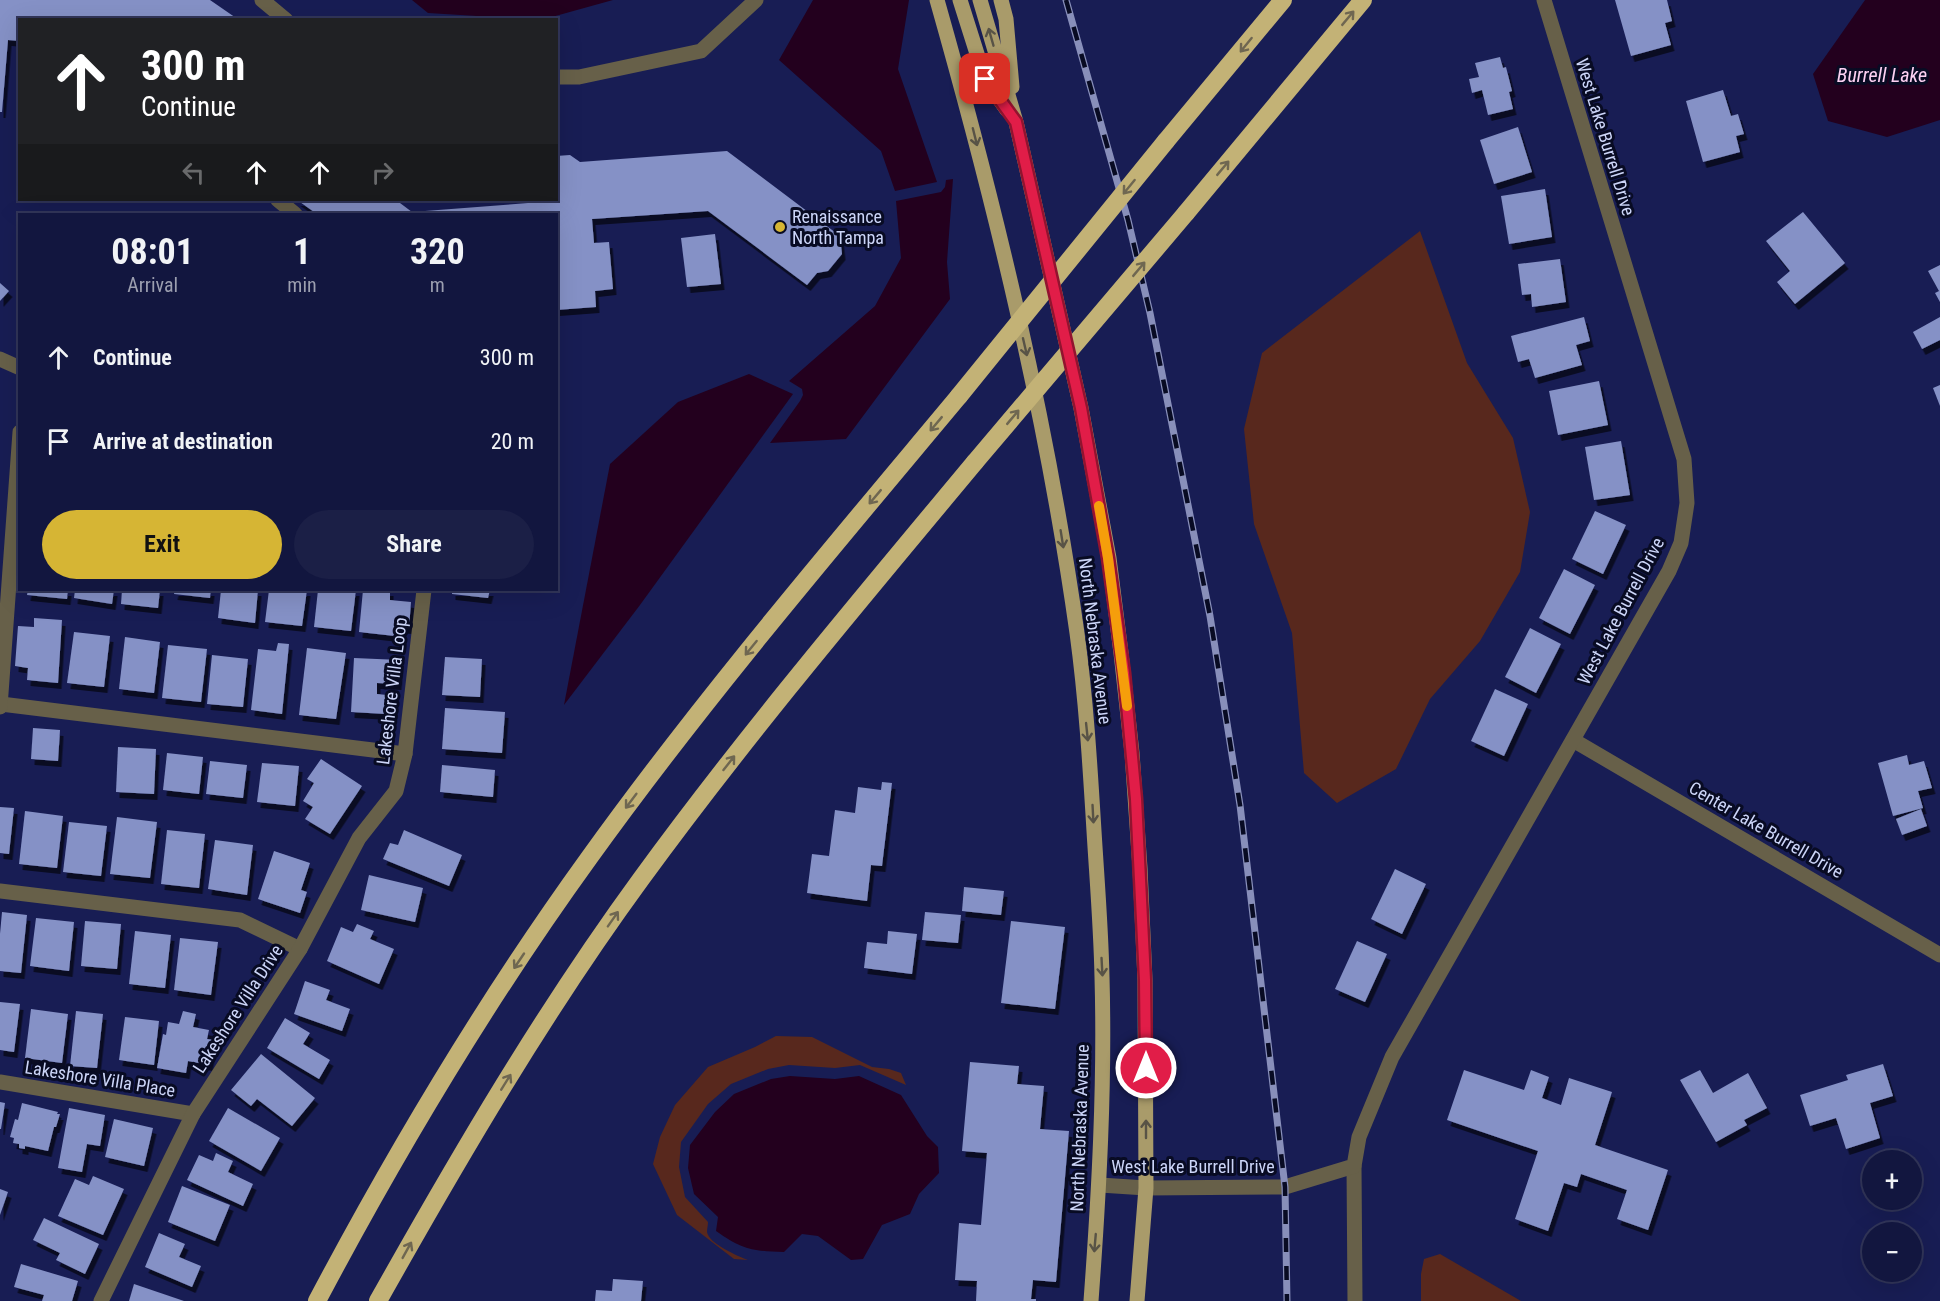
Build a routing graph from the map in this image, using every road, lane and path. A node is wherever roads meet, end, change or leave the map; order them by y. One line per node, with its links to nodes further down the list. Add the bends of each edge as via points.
1 (262, 0): 10 (street)
2 (756, 0): 11 (street, via 701,51 579,77)
3 (937, 0): 29 (main road, North Nebraska Avenue, one-way to 29, via 973,128 1036,395 1077,636 1090,756 1102,977)
4 (960, 0): 12 (main road, via 985,79)
5 (980, 0): 12 (main road, North Nebraska Avenue, one-way to 5)
6 (1001, 0): 12 (main road)
7 (1283, 0): 32 (highway, one-way to 32, bridge, via 766,629 588,859 441,1079)
8 (1363, 0): 33 (highway, one-way to 8, bridge, via 471,1137 641,879 778,701)
9 (1544, 0): 21 (street, West Lake Burrell Drive, via 1684,459 1688,503 1681,543 1669,571)
10 (284, 18)
11 (558, 77)
12 (1016, 122): 30 (main road, North Nebraska Avenue, one-way to 12, via 1140,868 1121,653 1081,408)
13 (279, 201): 14 (street)
14 (294, 213)
15 (0, 359): 16 (street)
16 (18, 367)
17 (18, 476): 18 (street)
18 (16, 520): 20 (street)
19 (424, 591): 22 (street, Lakeshore Villa Loop)
20 (1, 705): 22 (street)
21 (1573, 740): 25 (street, Center Lake Burrell Drive); 28 (street, West Lake Burrell Drive, via 1392,1057 1359,1137)
22 (405, 754): 24 (street, Lakeshore Villa Loop, via 396,791 359,838)
23 (0, 891): 24 (street, Lakeshore Villa Drive, via 240,920)
24 (300, 949): 27 (street, Lakeshore Villa Drive)
25 (1940, 955)
26 (0, 1082): 27 (street, Lakeshore Villa Place)
27 (193, 1114): 31 (street, Lakeshore Villa Drive)
28 (1354, 1166): 30 (street, West Lake Burrell Drive, via 1286,1187); 36 (street, West Lake Burrell Drive)
29 (1100, 1185): 30 (street, West Lake Burrell Drive); 34 (main road, North Nebraska Avenue, one-way to 34)
30 (1146, 1188): 35 (main road, North Nebraska Avenue)
31 (100, 1301)
32 (317, 1301)
33 (378, 1301)
34 (1091, 1301)
35 (1137, 1301)
36 (1355, 1301)

